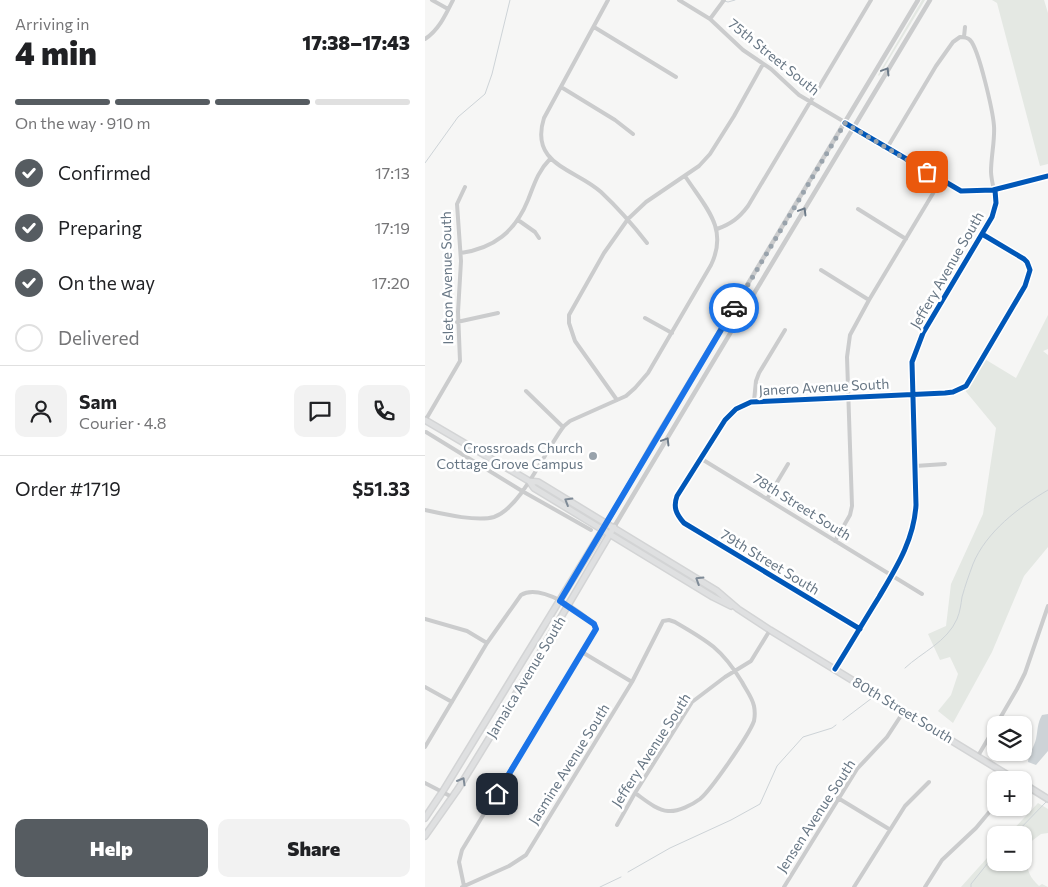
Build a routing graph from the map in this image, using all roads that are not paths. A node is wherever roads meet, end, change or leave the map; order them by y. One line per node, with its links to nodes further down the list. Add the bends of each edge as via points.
1 (432, 0): 9 (street)
2 (453, 0): 9 (street)
3 (608, 0): 11 (street)
4 (679, 0): 10 (street, 75th Street South)
5 (725, 0): 10 (street)
6 (871, 0): 18 (street)
7 (918, 0): 19 (street, Jamaica Avenue South)
8 (930, 0): 20 (street, Jamaica Avenue South, one-way to 8)
9 (448, 9): 14 (street, via 440,24)
10 (710, 19): 15 (street, 75th Street South)
11 (594, 27): 16 (street); 17 (street)
12 (965, 27): 13 (street)
13 (963, 37): 22 (street, via 953,42 936,66); 28 (street, Jeffery Avenue South, via 972,42 979,61 994,124 991,171)
14 (425, 39)
15 (763, 64): 18 (street, 75th Street South, via 799,95); 24 (street, via 710,154)
16 (676, 77)
17 (561, 87): 21 (street); 23 (street, via 541,128 543,145)
18 (811, 101): 19 (street, 75th Street South); 32 (street, via 748,206 731,224)
19 (845, 123): 20 (street, 75th Street South); 62 (street, Jamaica Avenue South)
20 (853, 128): 22 (street, 75th Street South); 63 (street, Jamaica Avenue South, one-way to 20)
21 (633, 134)
22 (887, 148): 26 (street, 75th Street South)
23 (550, 159): 30 (street, via 600,191); 31 (street, via 538,174)
24 (685, 176): 30 (street); 32 (street)
25 (1048, 176): 28 (street, 75th Street South)
26 (941, 180): 28 (street, 75th Street South, via 961,191); 35 (street)
27 (465, 187): 37 (street, Isleton Avenue South, via 457,204)
28 (995, 190): 33 (street, Jeffery Avenue South, via 995,210)
29 (858, 209): 35 (street)
30 (627, 219): 36 (street); 48 (street, via 569,316 575,341)
31 (517, 220): 34 (street); 37 (street, via 498,241)
32 (717, 229): 44 (street, via 716,255)
33 (982, 234): 46 (street, Jeffery Avenue South, via 918,344 912,362); 46 (street, via 1027,262 1030,270 1025,286 966,386 953,392)
34 (539, 238)
35 (906, 239): 39 (street)
36 (647, 243)
37 (461, 253): 42 (street, Isleton Avenue South)
38 (821, 270): 39 (street)
39 (869, 300): 47 (street, via 850,335)
40 (498, 313): 42 (street)
41 (645, 318): 44 (street)
42 (457, 322): 50 (street, Isleton Avenue South, via 460,361)
43 (785, 330): 49 (street, via 759,373)
44 (671, 333): 48 (street, via 657,360 635,388)
45 (526, 391): 51 (street)
46 (912, 394): 47 (street, Janero Avenue South); 56 (street, Jeffery Avenue South)
47 (849, 397): 49 (street, Janero Avenue South); 67 (street, via 852,506)
48 (617, 400): 51 (street)
49 (754, 402): 53 (street, Janero Avenue South, via 743,404 729,415)
50 (425, 420): 57 (main road, 80th Street South)
51 (563, 427): 57 (street)
52 (426, 432): 58 (street)
53 (700, 458): 59 (street, 78th Street South); 60 (street, Janero Avenue South, via 677,496)
54 (788, 464): 59 (street)
55 (945, 464): 56 (street)
56 (915, 466): 68 (street, Jeffery Avenue South, via 913,528)
57 (529, 481): 58 (street); 62 (main road, 80th Street South, one-way to 57, via 538,482); 65 (main road, 80th Street South, via 534,488)
58 (522, 491): 61 (street, via 512,505 495,517 473,518); 64 (street)
59 (767, 499): 67 (street, 78th Street South)
60 (675, 507): 77 (street, 79th Street South, via 684,523)
61 (425, 510)
62 (607, 523): 63 (main road, 80th Street South); 65 (main road, Jamaica Avenue South)
63 (614, 528): 66 (main road, Jamaica Avenue South); 73 (main road, 80th Street South, one-way to 63, via 717,591)
64 (591, 530)
65 (603, 530): 66 (main road, 80th Street South); 70 (main road, Jamaica Avenue South)
66 (610, 534): 71 (main road, Jamaica Avenue South); 73 (main road, 80th Street South)
67 (835, 542): 68 (street, 78th Street South)
68 (891, 576): 69 (street, 78th Street South); 77 (street, Jeffery Avenue South)
69 (921, 594)
70 (560, 601): 71 (street); 79 (street, via 544,593 526,591 515,600); 93 (main road, Jamaica Avenue South)
71 (569, 605): 80 (street, via 596,629); 95 (main road, Jamaica Avenue South, one-way to 71)
72 (1048, 606): 88 (street, via 1025,673)
73 (738, 609): 78 (main road, 80th Street South)
74 (659, 617): 76 (street)
75 (425, 619): 79 (street, via 467,631)
76 (663, 621): 82 (street, via 675,622 713,646); 83 (street, Jasmine Avenue South)
77 (860, 629): 81 (street, Jeffery Avenue South)
78 (770, 630): 81 (main road, 80th Street South); 82 (street, Jeffery Avenue South, via 751,661)
79 (487, 643): 85 (street)
80 (582, 652): 83 (street); 103 (street, via 462,850 459,862)
81 (835, 669): 86 (main road, 80th Street South)
82 (735, 671): 94 (street, Jeffery Avenue South, via 692,702); 94 (street, via 751,698 754,720 711,787 692,804 669,811)
83 (632, 682): 103 (street, Jasmine Avenue South, via 526,855)
84 (425, 687): 85 (street)
85 (452, 702): 87 (street)
86 (904, 711): 88 (main road, 80th Street South); 96 (street, Jensen Avenue South)
87 (425, 747)
88 (978, 756): 89 (main road, 80th Street South)
89 (1001, 771)
90 (929, 782): 101 (street, via 905,806)
91 (425, 783): 93 (street)
92 (1032, 789): 97 (main road)
93 (443, 792): 95 (street); 99 (main road, Jamaica Avenue South)
94 (635, 793): 100 (street, Jeffery Avenue South)
95 (452, 797): 102 (main road, Jamaica Avenue South)
96 (838, 798): 101 (street); 104 (street, Jensen Avenue South)
97 (1048, 799)
98 (987, 815): 106 (street, via 942,860)
99 (425, 818)
100 (617, 825)
101 (889, 829): 105 (street)
102 (425, 836)
103 (463, 886)
104 (784, 887)
105 (854, 887)
106 (925, 887)

